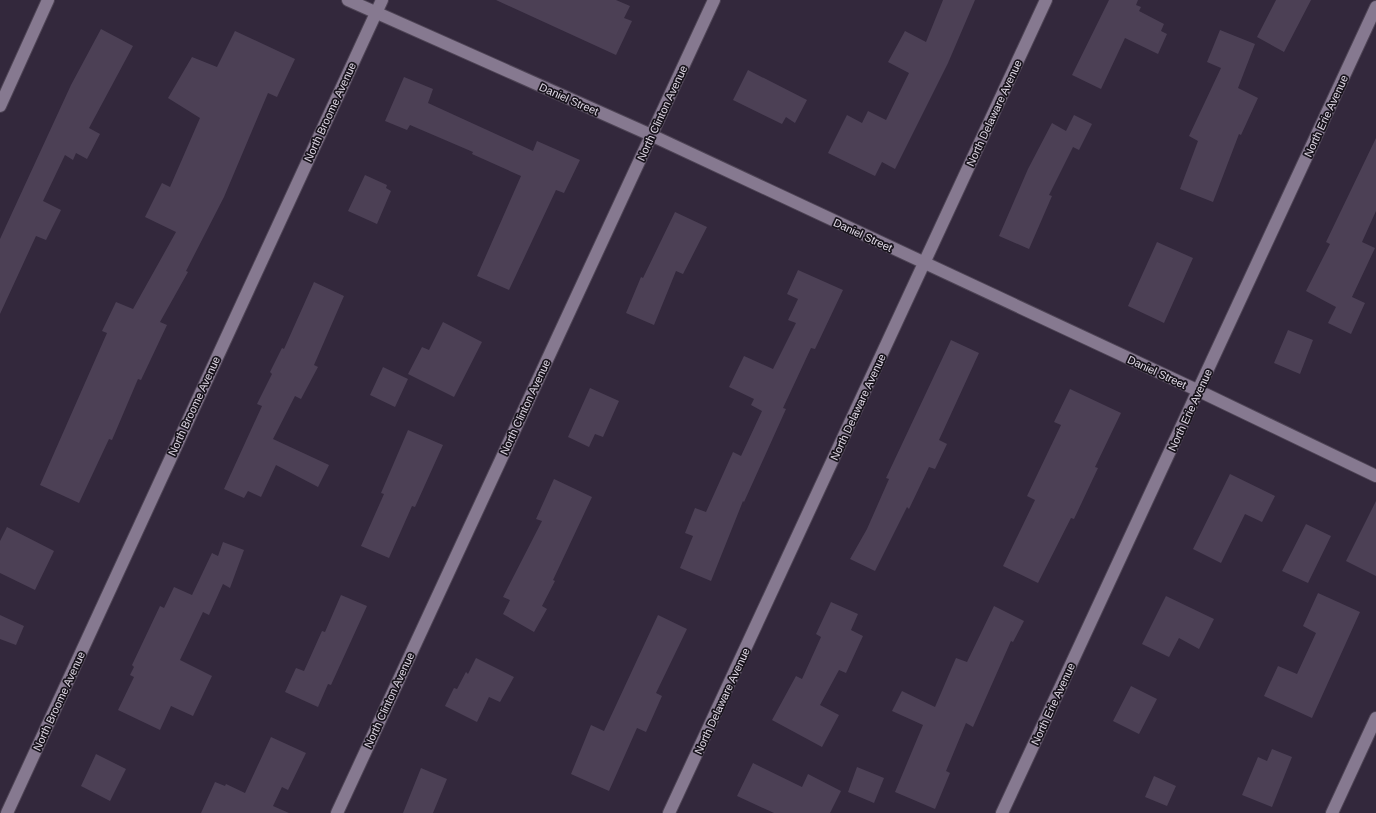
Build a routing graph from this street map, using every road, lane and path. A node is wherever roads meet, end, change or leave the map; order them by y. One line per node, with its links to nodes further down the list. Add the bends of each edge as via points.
1 (48, 0): 8 (street)
2 (348, 0): 7 (street, Daniel Street)
3 (382, 0): 7 (street, North Broome Avenue)
4 (714, 0): 9 (street, North Clinton Avenue)
5 (1046, 0): 10 (street, North Delaware Avenue)
6 (1376, 7): 11 (street, North Erie Avenue)
7 (376, 13): 9 (street, Daniel Street); 14 (street, North Broome Avenue)
8 (0, 106)
9 (651, 135): 10 (street, Daniel Street); 15 (street, North Clinton Avenue)
10 (924, 264): 11 (street, Daniel Street); 16 (street, North Delaware Avenue)
11 (1199, 391): 12 (street, Daniel Street); 17 (street, North Erie Avenue)
12 (1376, 476)
13 (1376, 718): 18 (street)
14 (7, 813)
15 (337, 813)
16 (669, 813)
17 (1002, 813)
18 (1332, 813)

